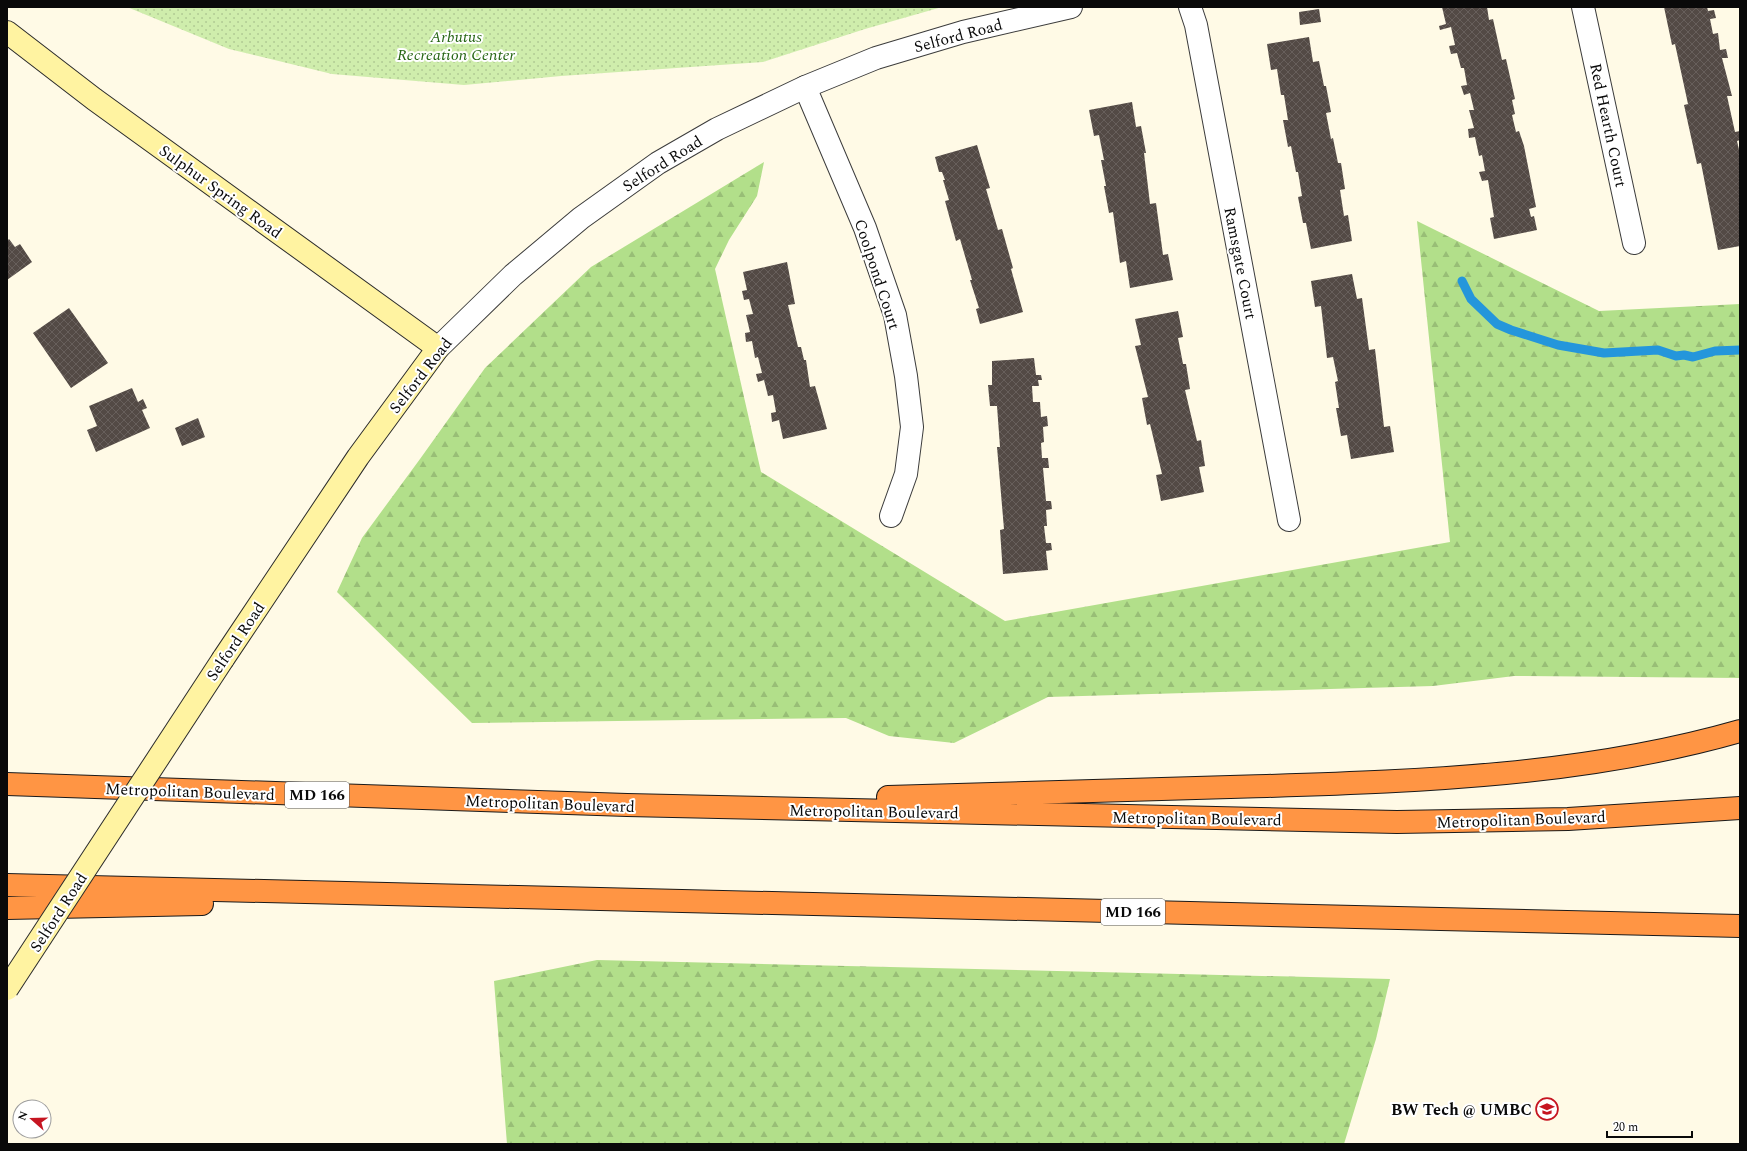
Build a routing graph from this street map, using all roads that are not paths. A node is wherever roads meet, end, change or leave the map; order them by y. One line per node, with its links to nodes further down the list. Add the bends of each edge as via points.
1 (1071, 7): 5 (street, Selford Road, via 963,32 883,56)
2 (1190, 7): 9 (street, Ramsgate Court, via 1196,25)
3 (1583, 7): 6 (street, Red Hearth Court)
4 (7, 32): 7 (main road, Sulphur Spring Road, via 94,99)
5 (805, 87): 7 (street, Selford Road, via 717,129 658,163 581,218 519,270); 8 (street, Coolpond Court, via 865,228 895,315 912,427 906,474)
6 (1634, 243)
7 (438, 348): 18 (main road, Selford Road, bridge, via 358,457)
8 (891, 516)
9 (1289, 520)
10 (1740, 731): 12 (highway, via 1707,741 1602,761 1504,773 1398,781)
11 (7, 784): 12 (highway, Metropolitan Boulevard / MD 166)
12 (627, 805): 13 (highway, Metropolitan Boulevard / MD 166, via 1398,822 1568,819)
13 (1740, 808)
14 (7, 885): 15 (highway, MD 166)
15 (527, 898): 16 (highway); 17 (highway, MD 166)
16 (7, 908)
17 (1740, 926)
18 (7, 989)

